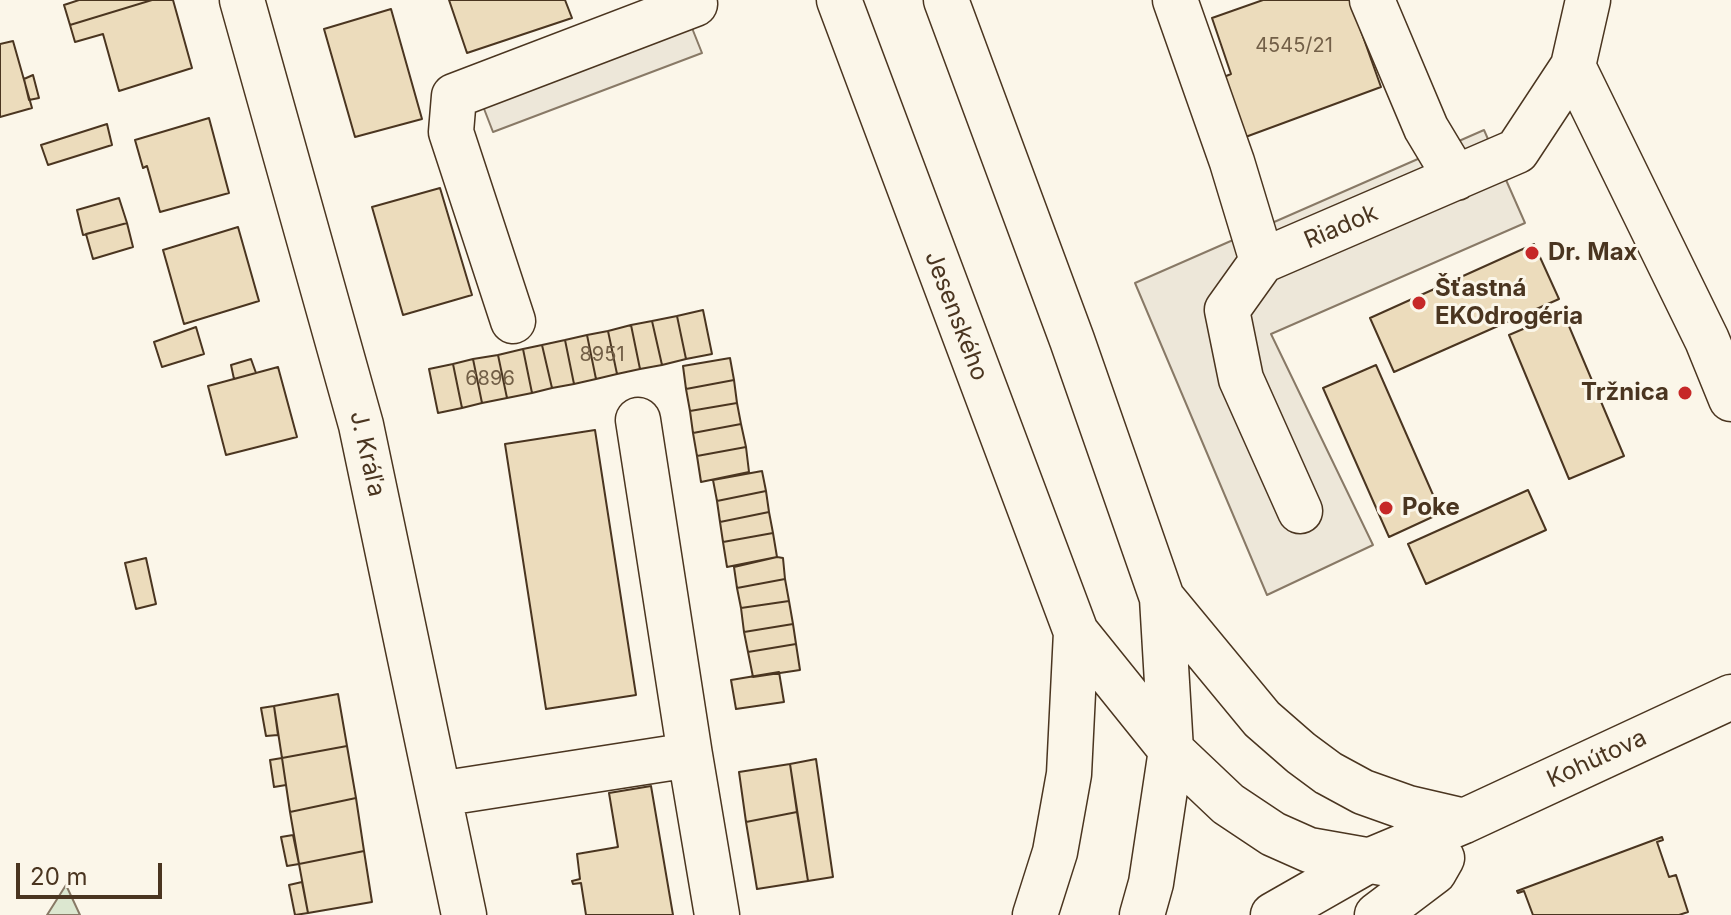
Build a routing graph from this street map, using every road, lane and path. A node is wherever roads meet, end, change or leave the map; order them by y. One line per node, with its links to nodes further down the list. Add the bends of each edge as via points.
1 (242, 0): 20 (main road, J. Kráľa, via 361,425)
2 (839, 0): 16 (main road, Jesenského)
3 (946, 0): 15 (main road)
4 (1175, 0): 10 (main road)
5 (1372, 0): 9 (main road, via 1426,128)
6 (1588, 0): 8 (main road, Riadok)
7 (695, 4): 11 (main road, via 454,96 451,132)
8 (1573, 66): 9 (main road, Riadok, via 1517,151); 12 (main road)
9 (1456, 178): 10 (main road, Riadok)
10 (1262, 261): 14 (main road, via 1227,310 1241,379)
11 (513, 321)
12 (1731, 399)
13 (638, 420): 19 (main road)
14 (1300, 511)
15 (1162, 598): 18 (main road); 21 (main road, via 1262,719 1328,773 1408,808)
16 (1076, 632): 18 (main road, Jesenského); 26 (main road, Jesenského, via 1069,774 1055,852)
17 (1731, 697): 21 (main road, Kohútova)
18 (1171, 750): 22 (main road, Jesenského, via 1228,804 1273,834 1309,850); 27 (main road)
19 (690, 755): 20 (main road); 25 (main road)
20 (439, 794): 24 (main road, J. Kráľa)
21 (1464, 821): 22 (main road, Kohútova); 23 (main road)
22 (1366, 862): 23 (main road, Jesenského); 28 (main road, Kohútova)
23 (1434, 872): 29 (main road)
24 (464, 915)
25 (717, 915)
26 (1035, 915)
27 (1142, 915)
28 (1273, 915)
29 (1377, 915)

